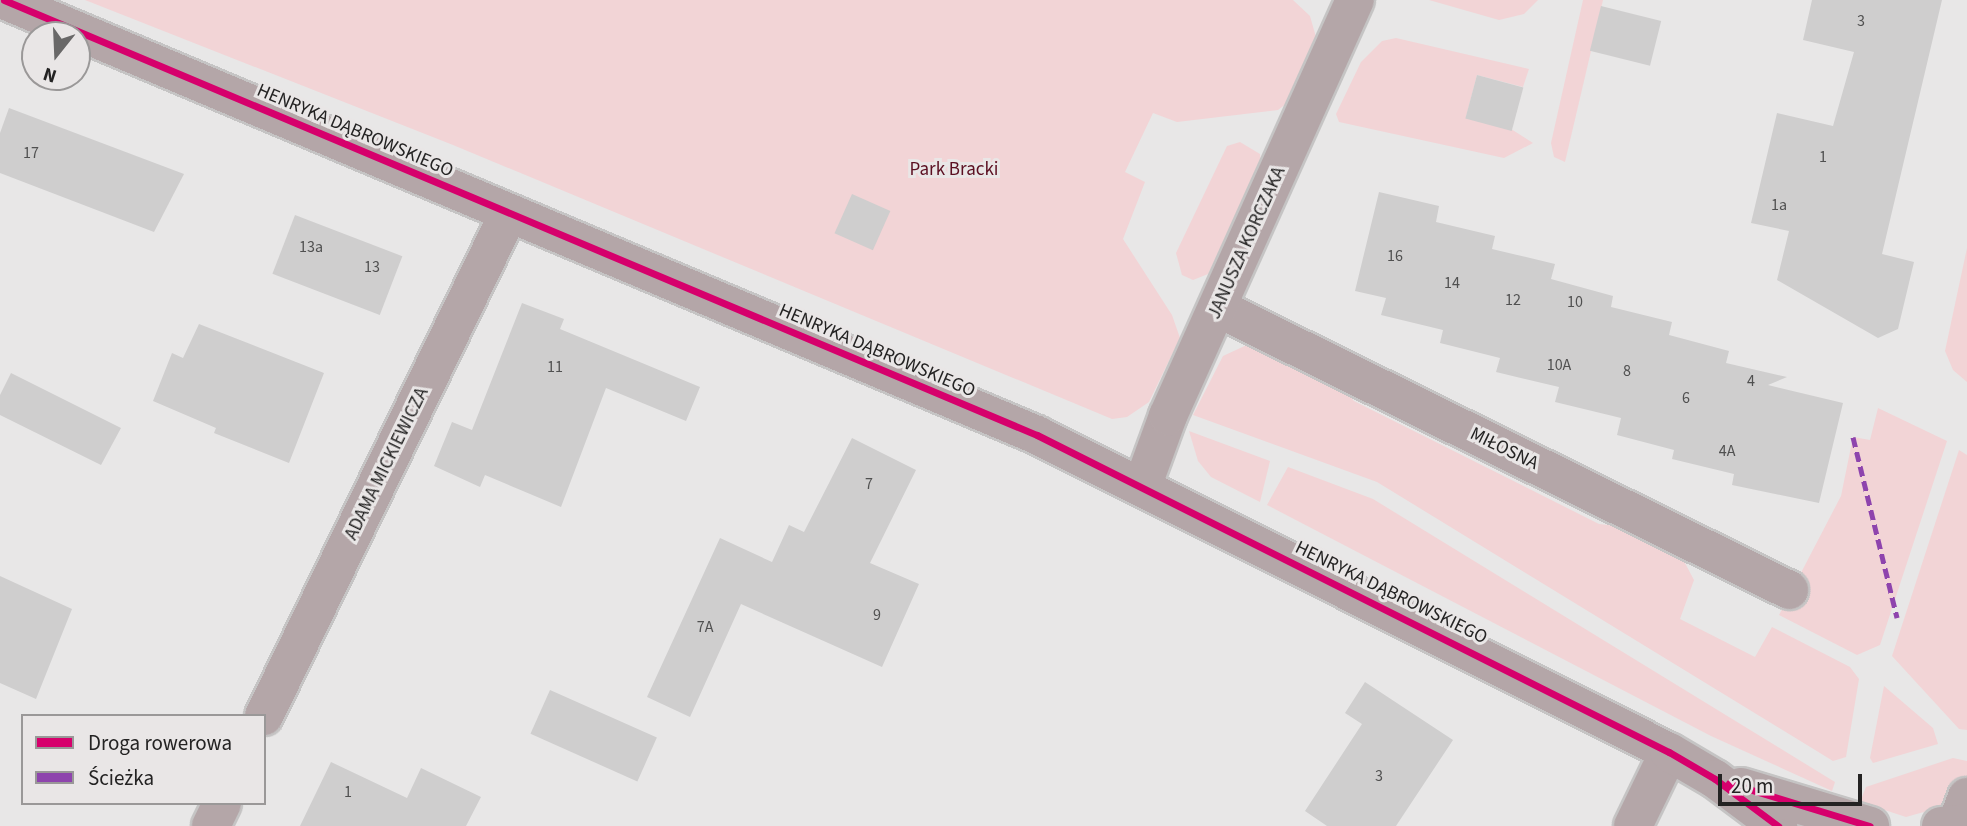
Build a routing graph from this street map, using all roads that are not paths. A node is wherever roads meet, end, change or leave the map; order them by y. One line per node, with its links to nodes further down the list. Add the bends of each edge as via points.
1 (4, 0): 3 (street, HENRYKA DĄBROWSKIEGO)
2 (1351, 2): 4 (street, JANUSZA KORCZAKA)
3 (509, 213): 5 (street, HENRYKA DĄBROWSKIEGO, via 1037,435); 7 (street, ADAMA MICKIEWICZA)
4 (1218, 308): 5 (street, JANUSZA KORCZAKA, via 1158,438); 6 (street, MIŁOSNA)
5 (1142, 487): 8 (street, HENRYKA DĄBROWSKIEGO)
6 (1790, 590)
7 (265, 714)
8 (1670, 752): 9 (street, HENRYKA DĄBROWSKIEGO); 12 (street)
9 (1715, 779): 13 (street, HENRYKA DĄBROWSKIEGO); 14 (street, HENRYKA DĄBROWSKIEGO)
10 (221, 805): 11 (street)
11 (211, 826)
12 (1633, 826)
13 (1778, 826)
14 (1870, 826)

